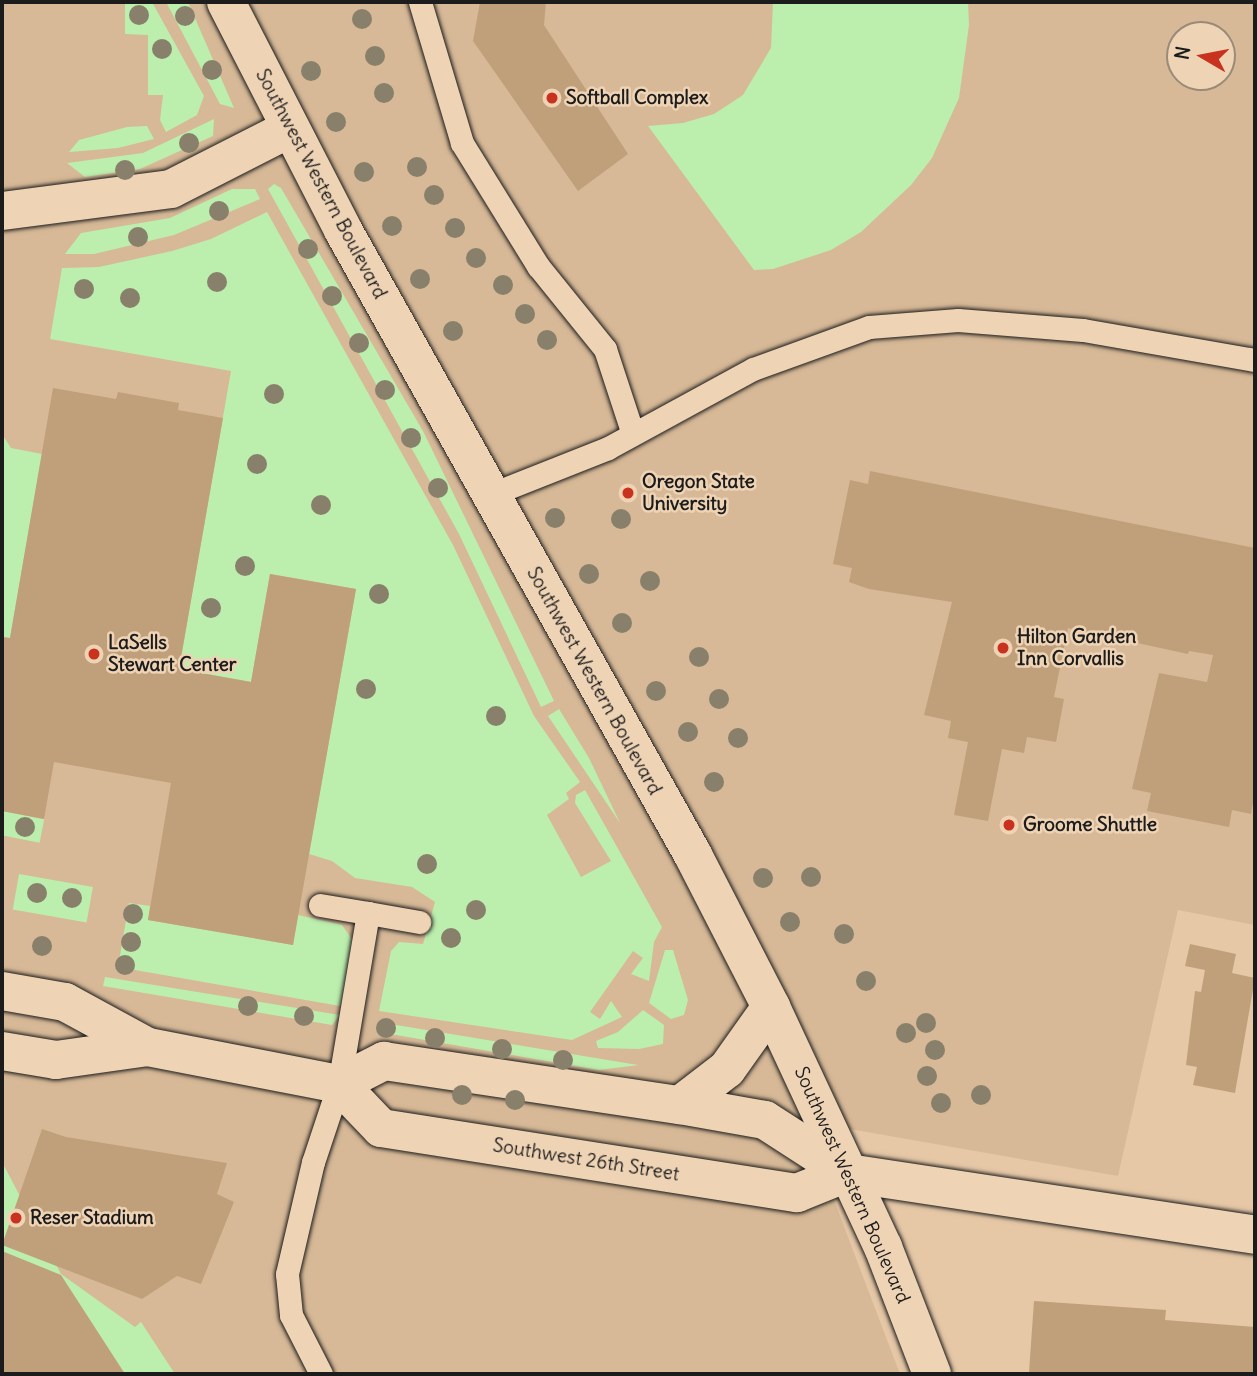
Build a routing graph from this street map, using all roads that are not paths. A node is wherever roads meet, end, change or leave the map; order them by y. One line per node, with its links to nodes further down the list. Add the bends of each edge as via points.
1 (226, 2): 3 (street, Southwest Western Boulevard)
2 (420, 2): 6 (lane, via 461,142 538,266 605,349)
3 (289, 129): 4 (street, via 171,189); 7 (street, Southwest Western Boulevard)
4 (2, 211)
5 (1255, 360): 6 (lane, via 1083,330 958,320 869,327 753,369)
6 (633, 434): 7 (lane, via 555,471)
7 (492, 494): 12 (street, Southwest Western Boulevard, via 693,855)
8 (320, 905): 9 (lane)
9 (368, 913): 10 (lane); 15 (lane)
10 (419, 922)
11 (2, 991): 13 (street, via 65,1002)
12 (771, 1007): 16 (street, via 727,1069); 17 (street, Southwest Western Boulevard)
13 (148, 1047): 14 (street, via 56,1060); 15 (street)
14 (2, 1051)
15 (339, 1084): 16 (street, via 384,1061); 17 (street, Southwest 26th Street, via 381,1128 797,1193); 19 (lane, via 313,1162 287,1274 291,1315)
16 (680, 1105): 17 (street, via 765,1120)
17 (846, 1173): 18 (street); 20 (street, Southwest Western Boulevard, via 883,1247)
18 (1255, 1235)
19 (321, 1374)
20 (932, 1374)

